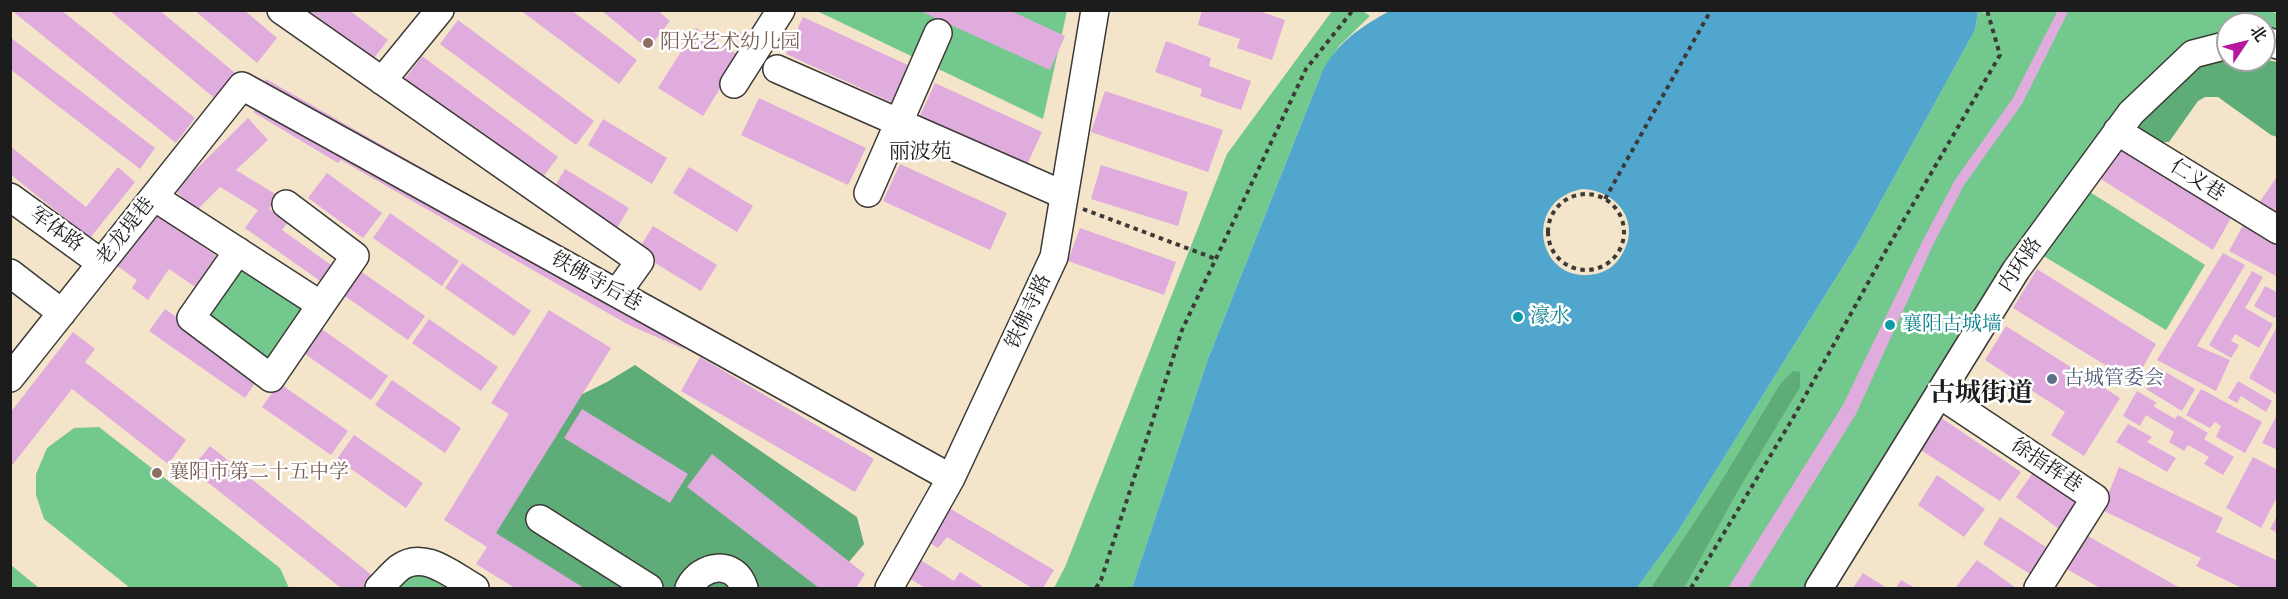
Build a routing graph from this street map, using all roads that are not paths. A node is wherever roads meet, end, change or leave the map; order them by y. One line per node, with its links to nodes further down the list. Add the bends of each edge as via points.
1 (281, 10): 8 (street)
2 (440, 10): 8 (street)
3 (781, 10): 9 (street)
4 (1095, 10): 16 (street, 铁佛寺路)
5 (938, 33): 11 (street)
6 (2216, 48): 12 (street, 内环路, via 2193,54)
7 (777, 69): 11 (street)
8 (382, 81): 22 (street, via 640,261)
9 (734, 84)
10 (242, 86): 15 (street, 老龙堤巷); 22 (street, 铁佛寺后巷)
11 (900, 123): 13 (street); 16 (street)
12 (2117, 131): 18 (street, 仁义巷); 26 (street, 内环路, via 2016,270)
13 (868, 193)
14 (10, 197): 20 (street, 军体路)
15 (154, 197): 19 (street); 20 (street, 老龙堤巷)
16 (1064, 198): 27 (street, 铁佛寺路, via 1054,257)
17 (286, 204): 23 (street, via 355,256)
18 (2277, 230)
19 (238, 251): 23 (street); 23 (street, via 191,318 271,378)
20 (101, 263): 24 (street, 老龙堤巷)
21 (10, 273): 24 (street)
22 (617, 293): 27 (street, 铁佛寺后巷)
23 (321, 305)
24 (62, 313): 25 (street, 老龙堤巷)
25 (10, 378)
26 (1940, 394): 35 (street, 内环路); 36 (street, 徐指挥巷, via 2095,498)
27 (951, 478): 34 (street, 铁佛寺路)
28 (540, 519): 31 (street)
29 (379, 588): 30 (street, via 400,567 419,560)
30 (475, 588)
31 (649, 588)
32 (689, 588): 33 (street, via 701,573 719,568 729,570)
33 (744, 588)
34 (889, 588)
35 (1819, 588)
36 (2038, 588)

